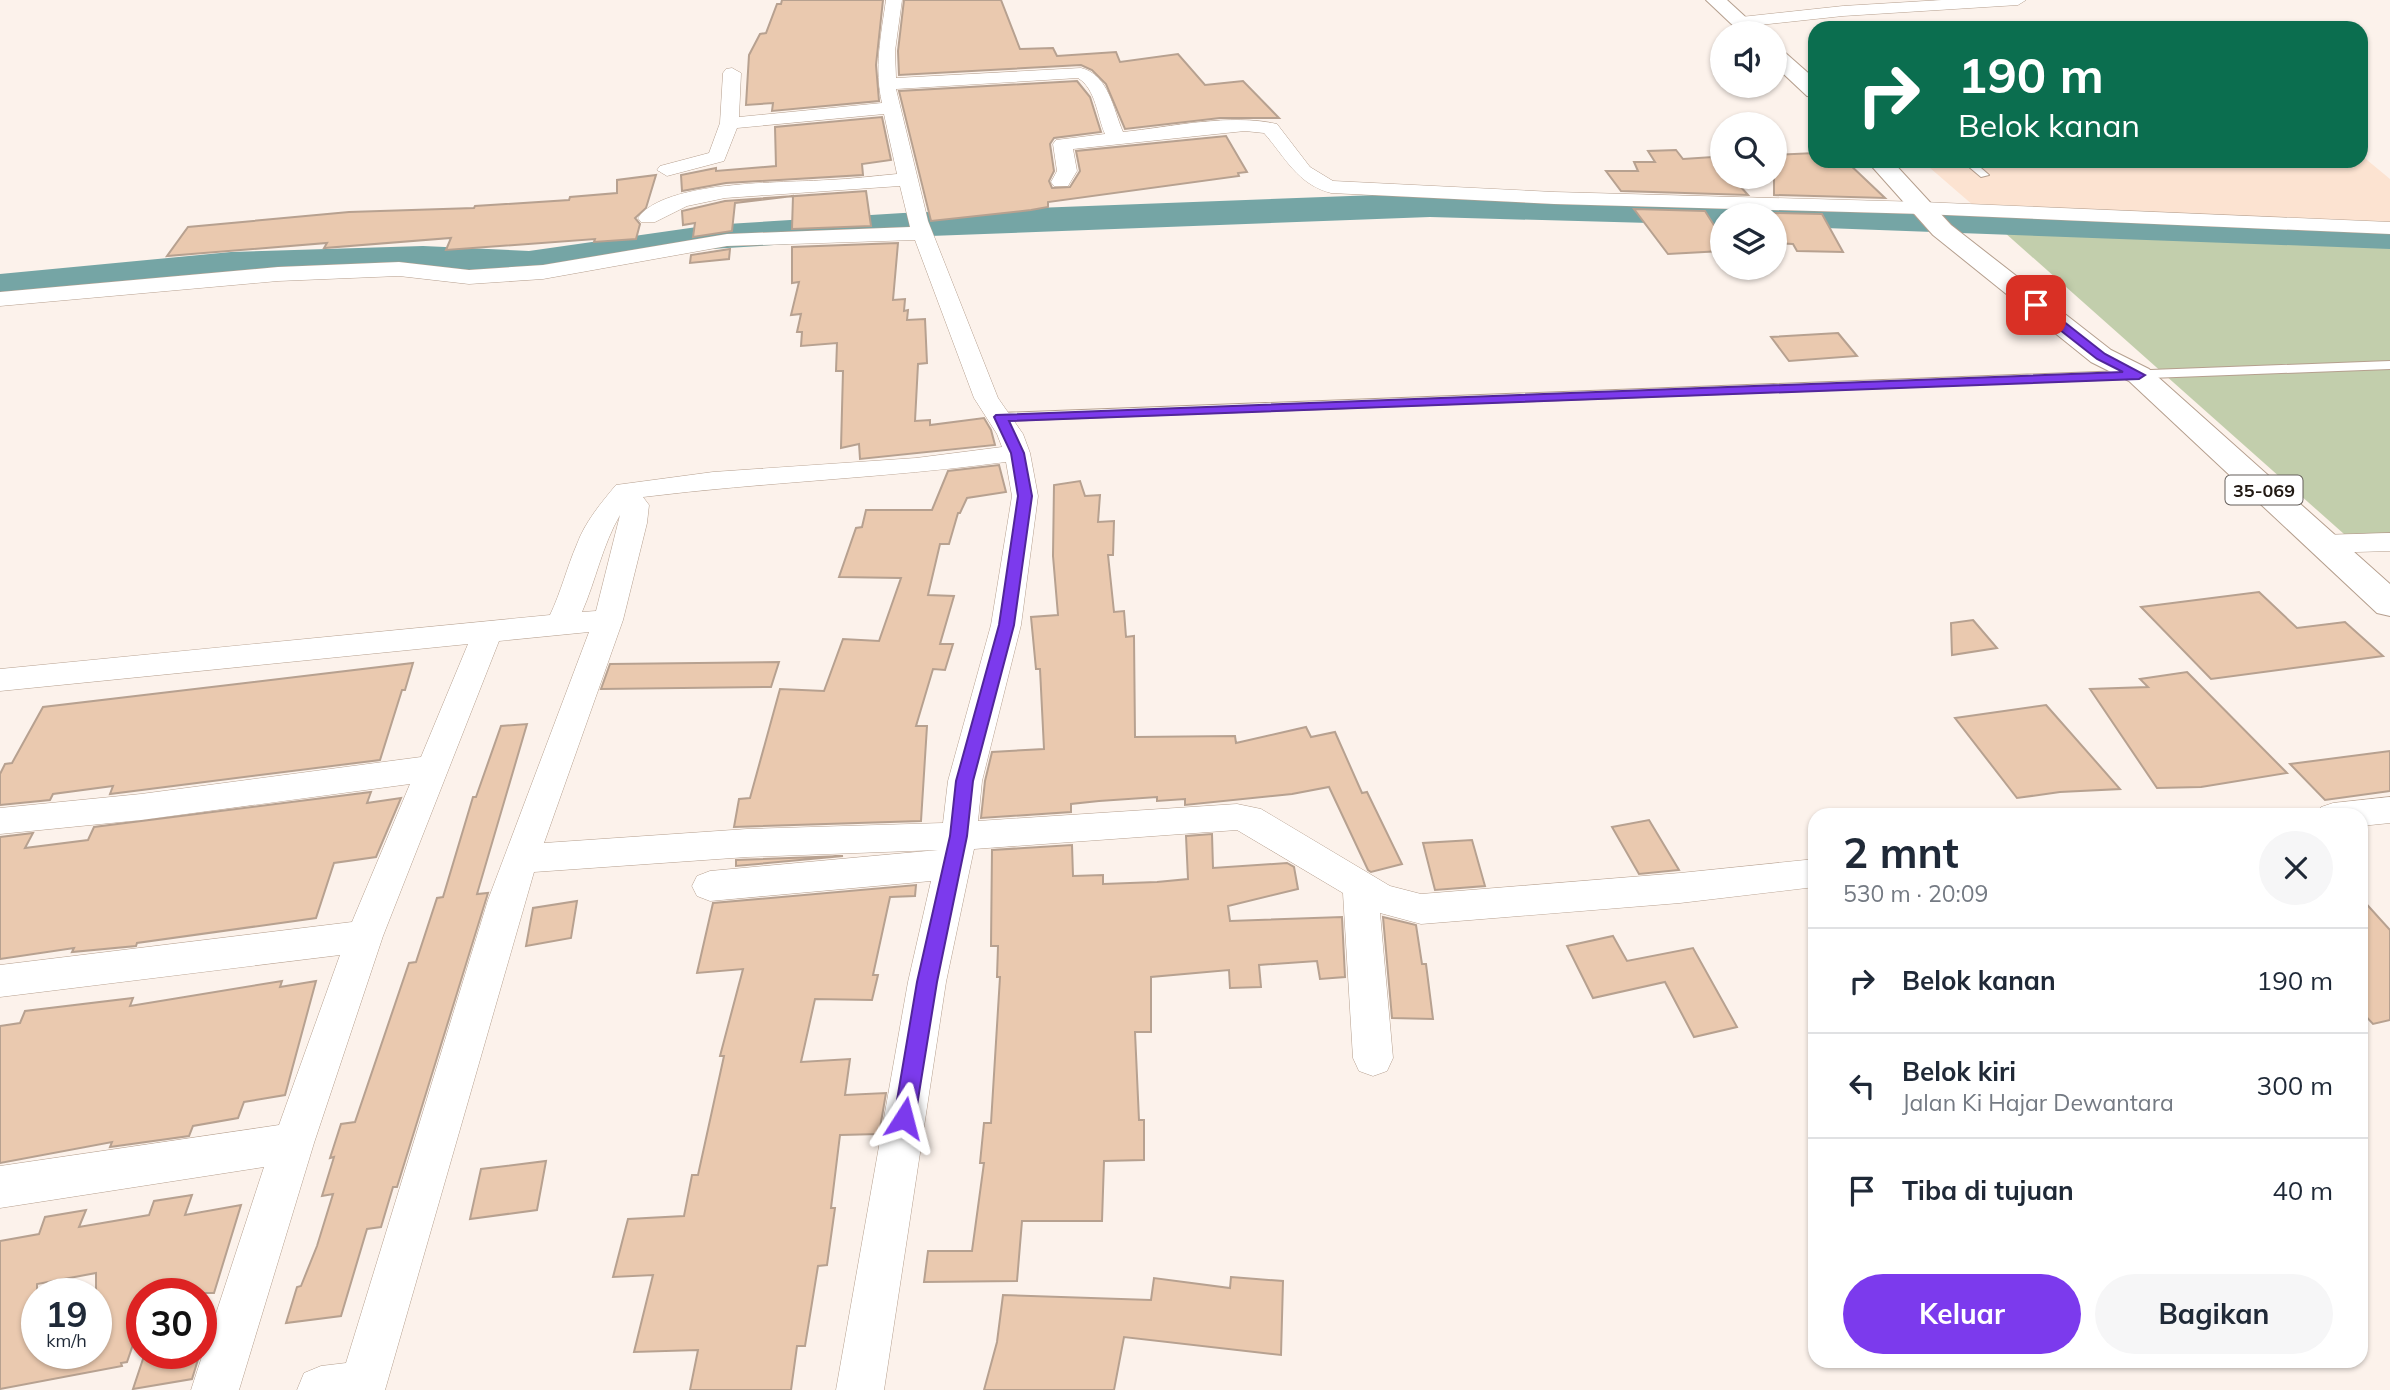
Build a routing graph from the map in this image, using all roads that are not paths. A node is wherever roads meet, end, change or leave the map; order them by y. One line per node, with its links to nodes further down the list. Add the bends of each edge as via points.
1 (894, 0): 8 (street)
2 (1716, 0): 4 (main road)
3 (2018, 0): 5 (street, via 1843,11)
4 (1740, 21)
5 (1783, 21)
6 (1787, 65): 9 (main road)
7 (732, 73): 11 (street)
8 (887, 84): 10 (street); 12 (street, via 1081,73 1096,83)
9 (1808, 84)
10 (892, 108): 11 (street); 18 (street)
11 (729, 123): 16 (street, via 717,157)
12 (1117, 138): 19 (street, via 1063,144 1067,170); 21 (street, via 1245,125 1270,128 1302,173 1331,187)
13 (1887, 168): 21 (main road, 35-069)
14 (1909, 168): 21 (main road, 35-069)
15 (1976, 168): 17 (lane)
16 (667, 170)
17 (1984, 175)
18 (908, 179): 20 (street, via 778,186 678,200); 22 (street)
19 (1061, 182)
20 (648, 218)
21 (1946, 218): 23 (street); 26 (main road, 35-069, via 2101,356)
22 (921, 227): 24 (street, via 727,240 543,272 469,276 399,269 278,274); 27 (street, via 986,398)
23 (2390, 228)
24 (0, 299)
25 (2390, 365): 26 (lane)
26 (2139, 375): 27 (lane); 31 (main road, 35-069)
27 (1001, 417): 28 (street)
28 (1017, 453): 29 (street); 42 (street, via 1025,496 1006,625 965,781)
29 (626, 491): 33 (street, via 635,505 633,523); 34 (street, via 591,542)
30 (2390, 542): 31 (street)
31 (2323, 544): 32 (main road, 35-069)
32 (2390, 604)
33 (608, 620): 34 (street); 43 (street)
34 (561, 625): 35 (street)
35 (488, 632): 36 (street); 38 (street)
36 (9, 679): 37 (street)
37 (0, 706)
38 (434, 768): 41 (street); 47 (street)
39 (2390, 810): 40 (street)
40 (2368, 812)
41 (0, 821)
42 (956, 850): 43 (street, via 747,843); 45 (street); 46 (street, via 1237,817); 54 (street, via 927,982)
43 (521, 859): 52 (street)
44 (1808, 874): 46 (street, via 1421,909 1398,905)
45 (709, 886)
46 (1360, 886): 49 (street)
47 (365, 936): 48 (street); 50 (street)
48 (0, 981)
49 (1373, 1058)
50 (293, 1143): 51 (street); 53 (street)
51 (0, 1187)
52 (348, 1388)
53 (215, 1390)
54 (860, 1390)

